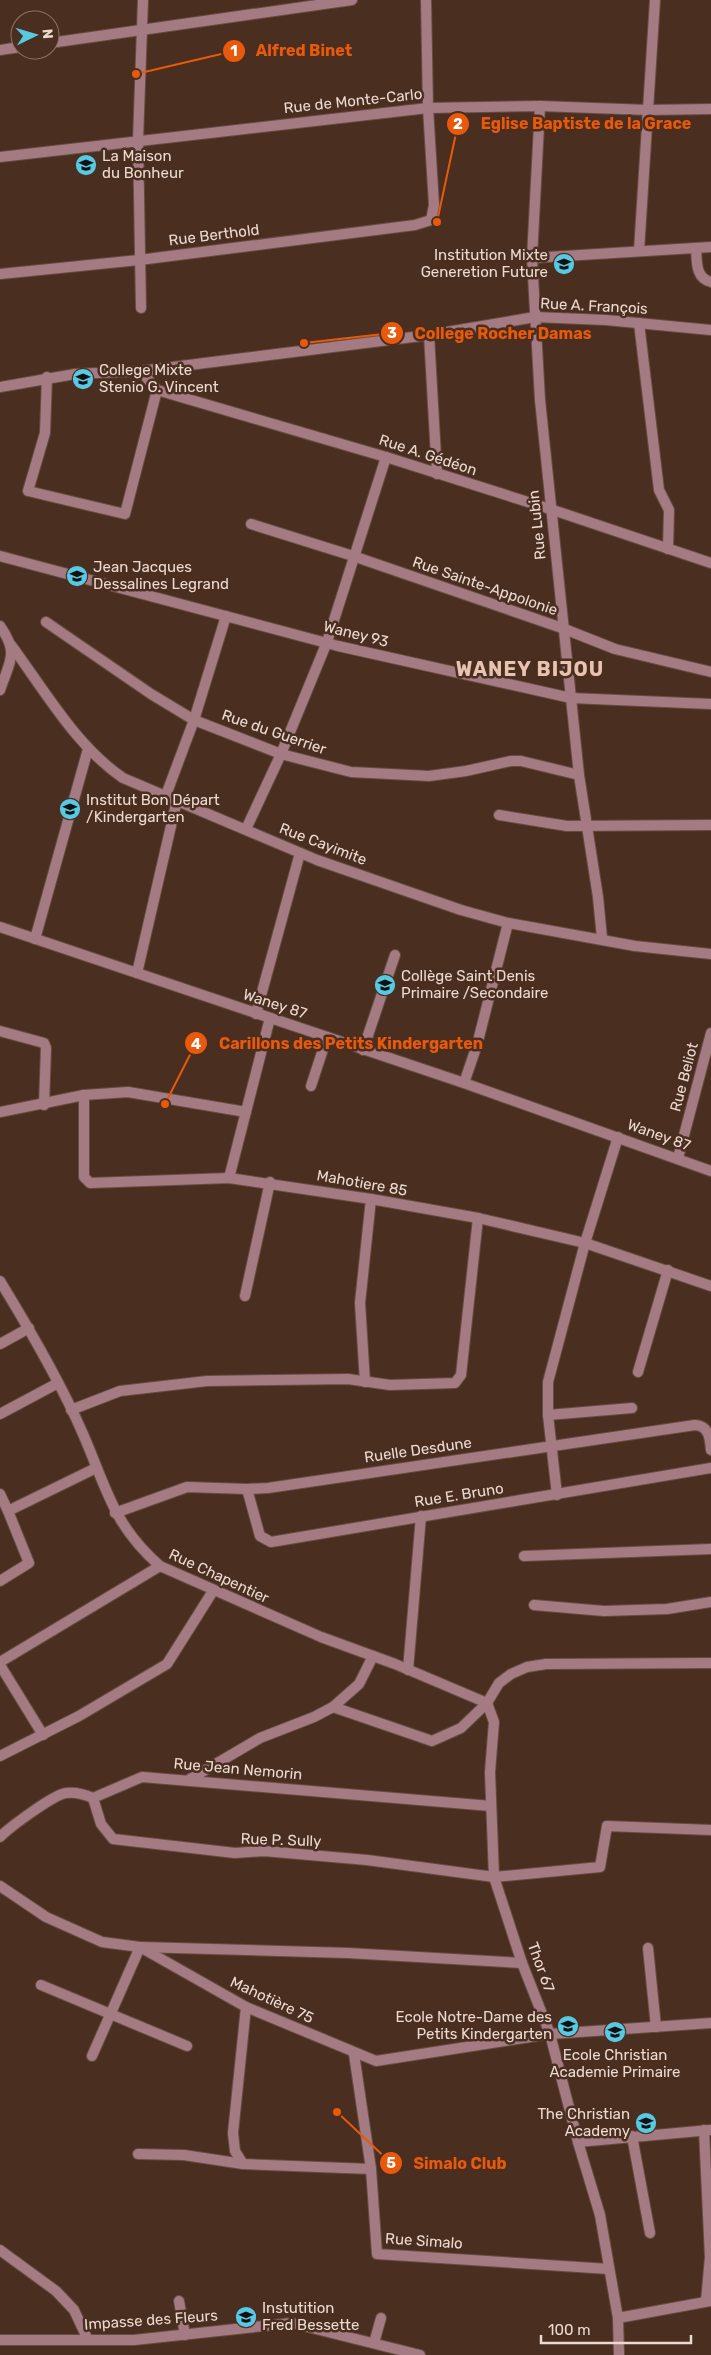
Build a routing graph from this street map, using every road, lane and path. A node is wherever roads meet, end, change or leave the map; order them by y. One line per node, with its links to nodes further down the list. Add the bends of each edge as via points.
1 (143, 0): 5 (street)
2 (352, 0): 5 (street)
3 (426, 0): 8 (street)
4 (655, 0): 10 (street)
5 (142, 30): 6 (street); 11 (street)
6 (60, 42)
7 (540, 106): 8 (street, Rue de Monte-Carlo); 10 (street, Rue de Monte-Carlo); 16 (street, Rue Lubin)
8 (428, 108): 11 (street, Rue de Monte-Carlo); 17 (street, Rue Berthold, via 434,205 431,220 415,225)
9 (711, 109): 10 (street, Rue de Monte-Carlo)
10 (648, 110): 15 (street)
11 (138, 140): 12 (street, Rue de Monte-Carlo); 17 (street)
12 (0, 157)
13 (711, 247): 14 (street)
14 (696, 248): 15 (street); 19 (street, via 698,271)
15 (639, 251): 16 (street)
16 (532, 258): 21 (street, Rue Lubin)
17 (138, 260): 18 (street, Rue Berthold); 20 (street)
18 (0, 274)
19 (711, 282)
20 (140, 308)
21 (535, 317): 22 (street, Rue A. François); 24 (street, Rue A. François); 31 (street, Rue Lubin)
22 (639, 323): 23 (street, Rue A. François); 33 (street, via 659,490 670,510)
23 (711, 330)
24 (429, 335): 25 (street, Rue A. François); 30 (street)
25 (141, 371): 26 (street, Rue A. François); 28 (street)
26 (47, 377): 27 (street, Rue A. François); 28 (street, via 45,433 28,491 125,514)
27 (0, 387)
28 (157, 390): 29 (street, Rue A. Gédéon)
29 (386, 457): 30 (street, Rue A. Gédéon); 35 (street)
30 (437, 474): 31 (street, Rue A. Gédéon)
31 (550, 509): 33 (street, Rue A. Gédéon); 40 (street, Rue Lubin)
32 (250, 524): 35 (street, Rue Sainte-Appolonie)
33 (668, 549): 36 (street, Rue A. Gédéon)
34 (0, 556): 37 (street, Waney 93)
35 (353, 556): 40 (street, Rue Sainte-Appolonie); 41 (street)
36 (711, 563)
37 (226, 616): 41 (street, Waney 93); 47 (street)
38 (46, 622): 47 (street, Rue du Guerrier)
39 (0, 626): 42 (street, Rue Cayimite)
40 (562, 628): 43 (street, Rue Sainte-Appolonie, via 615,649); 45 (street, Rue Lubin)
41 (326, 642): 45 (street, Waney 93); 49 (street)
42 (11, 645): 44 (street, via 10,660); 48 (street, Rue Cayimite)
43 (711, 672)
44 (0, 690)
45 (571, 698): 46 (street, Waney 93); 50 (street, Rue Lubin)
46 (711, 704)
47 (194, 720): 49 (street, Rue du Guerrier); 51 (street)
48 (88, 749): 51 (street, Rue Cayimite, via 123,778); 61 (street)
49 (281, 754): 50 (street, Rue du Guerrier, via 351,772 429,776 511,761); 56 (street)
50 (579, 775): 55 (street, Rue Lubin)
51 (166, 795): 52 (street, Rue Cayimite)
52 (177, 800): 56 (street, Rue Cayimite); 64 (street)
53 (499, 815): 55 (street)
54 (711, 825): 55 (street)
55 (586, 826): 60 (street, Rue Lubin)
56 (246, 830): 57 (street, Rue Cayimite)
57 (300, 853): 58 (street, Rue Cayimite, via 461,910); 65 (street)
58 (508, 923): 60 (street, Rue Cayimite); 71 (street)
59 (0, 927): 61 (street, Waney 87)
60 (602, 938): 62 (street, Rue Cayimite, via 635,946)
61 (35, 939): 64 (street, Waney 87)
62 (711, 954)
63 (395, 955): 70 (street)
64 (137, 973): 65 (street, Waney 87)
65 (256, 1014): 66 (street, Waney 87)
66 (270, 1018): 69 (street, Waney 87); 76 (street)
67 (0, 1031): 74 (street, via 44,1043)
68 (711, 1033): 78 (street, Rue Beliot)
69 (327, 1037): 70 (street, Waney 87); 72 (street)
70 (364, 1050): 71 (street, Waney 87)
71 (464, 1083): 77 (street, Waney 87)
72 (311, 1086)
73 (84, 1095): 74 (street); 76 (street, via 128,1092); 80 (street, Mahotiere 85, via 86,1181)
74 (44, 1105): 75 (street)
75 (0, 1112)
76 (246, 1112): 80 (street)
77 (618, 1137): 78 (street, Waney 87); 84 (street)
78 (678, 1158): 79 (street, Waney 87)
79 (711, 1170)
80 (229, 1178): 81 (street, Mahotiere 85)
81 (270, 1182): 82 (street, Mahotiere 85); 88 (street)
82 (371, 1199): 83 (street, Mahotiere 85); 92 (street, via 360,1303)
83 (478, 1218): 84 (street, Mahotiere 85); 92 (street, via 459,1380 456,1383 390,1386)
84 (585, 1243): 85 (street, Mahotiere 85); 97 (street, via 548,1382)
85 (668, 1270): 87 (street, Mahotiere 85); 91 (street)
86 (0, 1281): 89 (street, Rue Chapentier)
87 (711, 1286)
88 (245, 1296)
89 (29, 1328): 90 (street); 93 (street, Rue Chapentier)
90 (0, 1344)
91 (638, 1372)
92 (365, 1382): 95 (street, via 348,1379 207,1381 120,1391)
93 (58, 1383): 95 (street, Rue Chapentier); 96 (street)
94 (632, 1408): 97 (street)
95 (71, 1410): 100 (street, Rue Chapentier)
96 (0, 1414)
97 (548, 1415): 98 (street)
98 (552, 1446): 99 (street, Ruelle Desdune, via 695,1425 707,1431); 102 (street, Ruelle Desdune); 104 (street)
99 (711, 1450)
100 (96, 1468): 105 (street); 106 (street, Rue Chapentier)
101 (711, 1468): 104 (street, Rue E. Bruno)
102 (247, 1490): 106 (street, Ruelle Desdune, via 187,1486); 107 (street, Rue E. Bruno, via 260,1536 271,1542)
103 (0, 1494): 105 (street)
104 (557, 1495): 107 (street, Rue E. Bruno)
105 (8, 1511): 111 (street, via 29,1563)
106 (115, 1513): 110 (street, Rue Chapentier, via 141,1550)
107 (421, 1516): 118 (street)
108 (711, 1549): 109 (street)
109 (524, 1556)
110 (160, 1566): 112 (street, Rue Chapentier); 116 (street)
111 (0, 1580)
112 (213, 1591): 115 (street, Rue Chapentier); 121 (street, via 167,1664)
113 (711, 1602): 114 (street, via 667,1609 604,1611)
114 (534, 1605)
115 (373, 1656): 118 (street, Rue Chapentier); 120 (street, via 359,1684)
116 (0, 1663): 121 (street)
117 (711, 1663): 119 (street, via 546,1664 527,1667 499,1683)
118 (408, 1670): 119 (street, Rue Chapentier)
119 (488, 1703): 120 (street, via 461,1728 432,1741); 125 (street, Thor 67, via 494,1722)
120 (334, 1707): 123 (street, via 260,1738)
121 (43, 1735): 122 (street)
122 (0, 1756)
123 (190, 1780): 124 (street, Rue Jean Nemorin, via 142,1777); 125 (street, Rue Jean Nemorin)
124 (93, 1798): 127 (street, via 79,1793 64,1793 10,1826); 128 (street, Rue P. Sully, via 102,1824 113,1840 235,1853 264,1851 367,1860)
125 (491, 1806): 128 (street, Thor 67)
126 (711, 1830): 128 (street, via 608,1826 600,1868)
127 (0, 1837)
128 (494, 1877): 132 (street, Thor 67)
129 (0, 1886): 130 (street, Mahotière 75, via 46,1917 102,1942)
130 (140, 1948): 132 (street, via 348,1953); 134 (street, Mahotière 75); 135 (street)
131 (648, 1948): 137 (street)
132 (522, 1963): 138 (street, Thor 67)
133 (41, 1985): 135 (street)
134 (246, 2007): 140 (street, Mahotière 75); 146 (street, via 233,2132 235,2150)
135 (111, 2014): 139 (street); 141 (street)
136 (711, 2023): 137 (street, Mahotière 75)
137 (656, 2027): 138 (street, Mahotière 75)
138 (550, 2034): 140 (street, Mahotière 75, via 376,2061); 144 (street, Thor 67)
139 (187, 2046)
140 (354, 2054): 147 (street, Rue Simalo)
141 (92, 2056)
142 (708, 2130): 143 (street); 152 (street)
143 (632, 2136): 144 (street); 148 (street)
144 (578, 2142): 150 (street, Thor 67, via 600,2215)
145 (138, 2154): 146 (street, via 184,2155)
146 (243, 2164): 147 (street)
147 (371, 2169): 150 (street, Rue Simalo, via 377,2254)
148 (650, 2233)
149 (0, 2250): 157 (street, via 56,2290 74,2310)
150 (609, 2268): 154 (street, Thor 67)
151 (179, 2301): 155 (street)
152 (708, 2301): 154 (street)
153 (381, 2318): 158 (street)
154 (618, 2318): 160 (street, Thor 67)
155 (185, 2335): 157 (street, Impasse des Fleurs); 158 (street, Impasse des Fleurs, via 292,2323)
156 (0, 2340): 157 (street, Impasse des Fleurs)
157 (88, 2340)
158 (374, 2343): 159 (street, Impasse des Fleurs)
159 (420, 2355)
160 (620, 2355)

